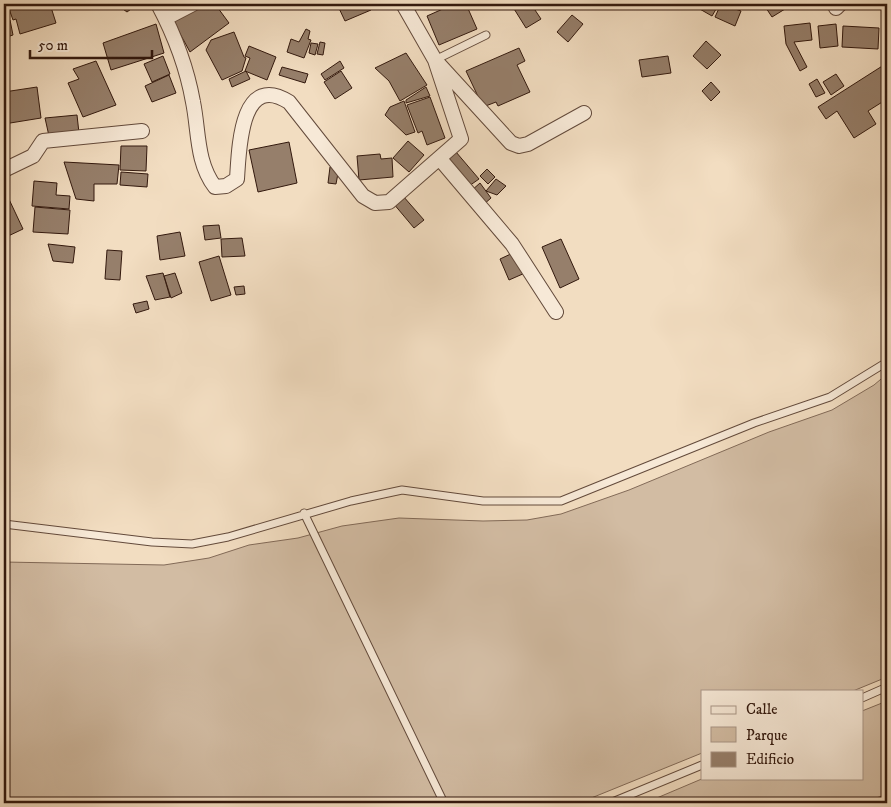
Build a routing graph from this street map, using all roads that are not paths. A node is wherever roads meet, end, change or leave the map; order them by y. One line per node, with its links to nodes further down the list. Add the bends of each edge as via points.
1 (158, 4): 4 (street)
2 (193, 4): 4 (street)
3 (403, 4): 6 (street)
4 (166, 18): 9 (street, via 193,102 201,162 215,187 226,186 237,179 240,133 250,104 262,96 278,95 288,102 363,196 375,203 388,202)
5 (486, 35): 6 (lane)
6 (435, 60): 7 (street, via 510,143 528,144); 9 (street, via 461,139)
7 (584, 113)
8 (142, 132): 10 (street, via 43,141 33,156)
9 (440, 159): 11 (street, via 512,244)
10 (4, 170)
11 (556, 312)
12 (887, 362): 13 (lane, via 830,397 754,423 561,501 483,501 402,490)
13 (304, 513): 14 (lane, via 192,544); 18 (lane)
14 (4, 524)
15 (887, 687): 16 (lane)
16 (864, 697)
17 (701, 765): 19 (lane)
18 (444, 803)
19 (610, 803)

